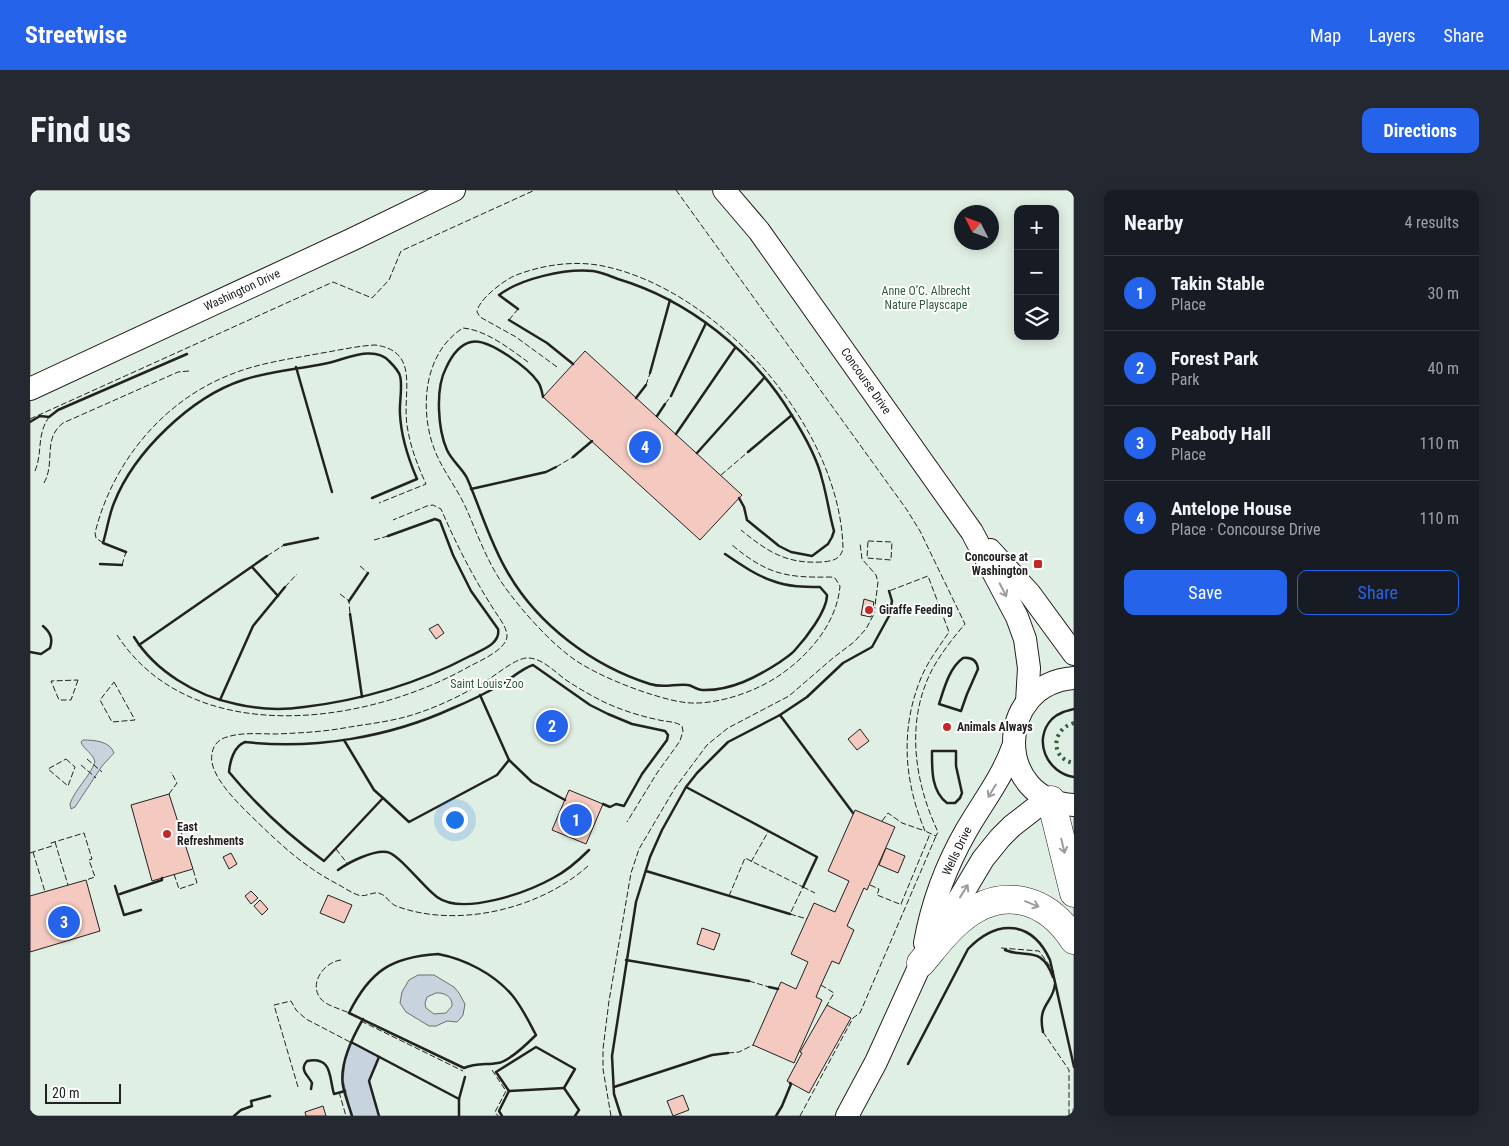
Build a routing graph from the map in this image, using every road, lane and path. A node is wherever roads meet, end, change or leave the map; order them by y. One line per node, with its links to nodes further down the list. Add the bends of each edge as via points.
1 (454, 190): 5 (street, Washington Drive)
2 (724, 190): 4 (street, Concourse Drive)
3 (741, 190): 4 (street, Concourse Drive)
4 (759, 231): 6 (street, Concourse Drive)
5 (30, 389)
6 (972, 532): 7 (street, Concourse Drive, via 1030,594); 9 (street, Concourse Drive, one-way to 9, via 1017,617 1029,668)
7 (1074, 654)
8 (1074, 678): 9 (street, via 1045,686)
9 (1027, 702): 10 (street, via 1018,716)
10 (1013, 747): 11 (street, via 1021,774 1030,784); 14 (street, Wells Drive, one-way to 14, via 1007,765 966,830 945,875 935,901)
11 (1058, 801): 12 (main road, one-way to 12); 14 (street, Wells Drive, one-way to 11, via 991,847 1012,826)
12 (1074, 893)
13 (1074, 940): 14 (main road, one-way to 13, via 960,920 994,901 1019,899 1034,904 1059,920)
14 (921, 963): 15 (street, Wells Drive, via 880,1054)
15 (847, 1116)

